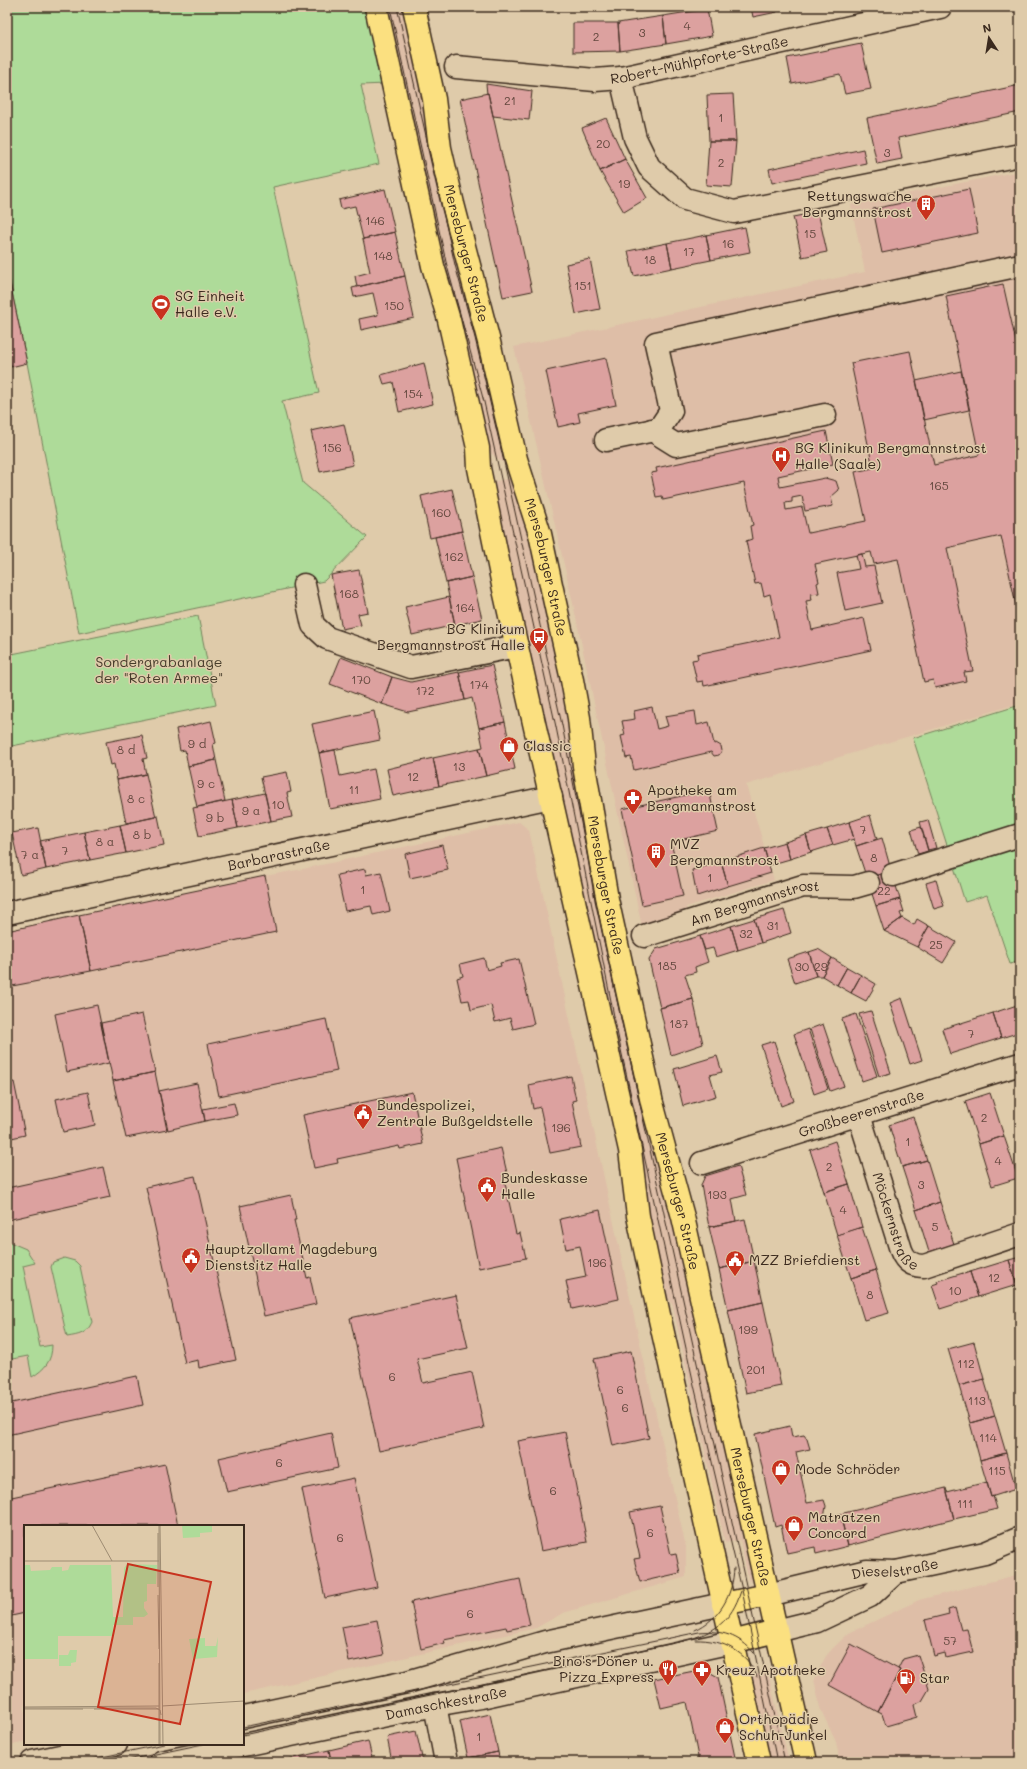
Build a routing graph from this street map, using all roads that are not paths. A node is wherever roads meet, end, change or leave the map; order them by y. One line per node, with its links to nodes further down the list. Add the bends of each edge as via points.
1 (376, 7): 12 (main road, via 433,266 449,320 478,448 479,468)
2 (414, 7): 25 (main road, Merseburger Straße, via 434,99 440,148 452,204 489,342 516,459 540,534 579,718 584,766 607,899 652,1103 683,1217)
3 (940, 7): 5 (street, Robert-Mühlpforte-Straße)
4 (456, 67): 5 (street, Robert-Mühlpforte-Straße, via 595,80)
5 (621, 78): 6 (street, via 635,138 649,167 684,199 734,212)
6 (1020, 155)
7 (1020, 265): 9 (street, via 971,283 656,343 671,411 659,429)
8 (825, 415): 9 (street, via 676,445)
9 (652, 430): 10 (street)
10 (606, 440)
11 (304, 585): 12 (street, via 313,625 327,638 411,667)
12 (517, 646): 13 (main road)
13 (551, 797): 17 (street, Barbarastraße); 26 (main road, via 630,1150 638,1216)
14 (1020, 835): 15 (street)
15 (893, 875)
16 (868, 883): 18 (street, Am Bergmannstrost, via 854,887 803,886)
17 (7, 913)
18 (644, 936)
19 (1020, 1064): 20 (street, Großbeerenstraße)
20 (858, 1115): 21 (street, Großbeerenstraße); 22 (street, Möckernstraße, via 901,1250 909,1263 924,1266)
21 (702, 1163)
22 (1020, 1234)
23 (1020, 1538): 24 (street, Dieselstraße, via 985,1553)
24 (896, 1572): 25 (street, Dieselstraße, via 867,1571); 27 (street, via 870,1596 817,1621)
25 (768, 1594): 26 (main road); 27 (main road, Merseburger Straße)
26 (723, 1604): 28 (main road); 30 (street, Damaschkestraße, via 546,1642 407,1682)
27 (776, 1631): 28 (main road); 38 (main road, Merseburger Straße)
28 (732, 1642): 29 (street, Damaschkestraße); 37 (main road)
29 (435, 1705): 33 (street, Damaschkestraße); 36 (street)
30 (244, 1717)
31 (111, 1745): 34 (street)
32 (243, 1745): 35 (street, Damaschkestraße)
33 (244, 1745)
34 (32, 1762)
35 (161, 1762)
36 (446, 1762)
37 (759, 1762)
38 (806, 1762)

